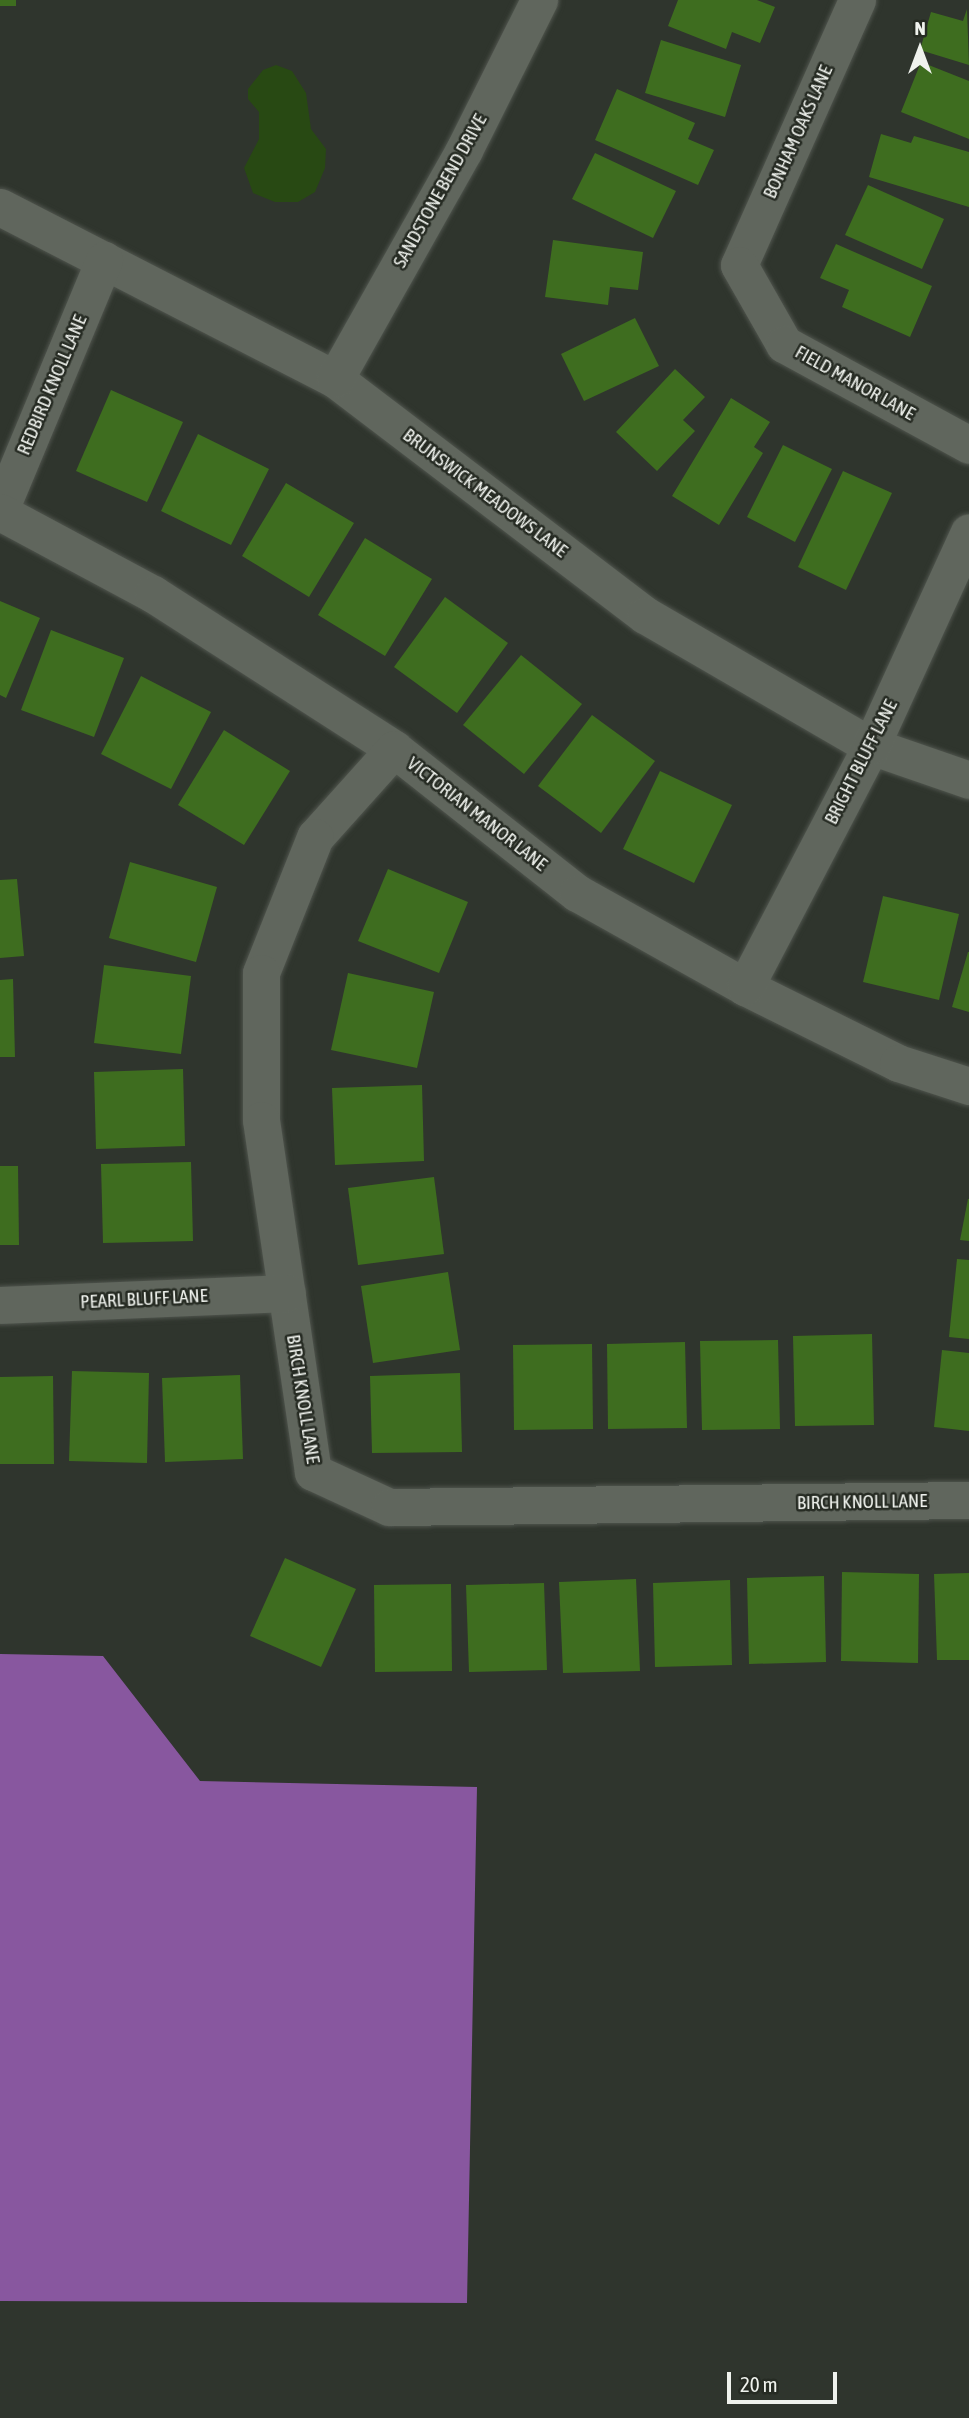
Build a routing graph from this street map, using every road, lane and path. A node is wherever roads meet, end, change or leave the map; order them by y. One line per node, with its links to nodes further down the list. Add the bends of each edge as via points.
1 (539, 0): 6 (street, SANDSTONE BEND DRIVE, via 464,150)
2 (857, 0): 5 (street, BONHAM OAKS LANE)
3 (0, 207): 4 (street, BRUNSWICK MEADOWS LANE)
4 (104, 260): 6 (street, BRUNSWICK MEADOWS LANE); 8 (street, REDBIRD KNOLL LANE)
5 (739, 265): 7 (street, FIELD MANOR LANE, via 784,344)
6 (335, 379): 10 (street, BRUNSWICK MEADOWS LANE, via 645,615)
7 (969, 445)
8 (0, 511): 11 (street, VICTORIAN MANOR LANE, via 153,594)
9 (969, 532): 10 (street, BRIGHT BLUFF LANE)
10 (871, 746): 12 (street, BRUNSWICK MEADOWS LANE); 13 (street, BRIGHT BLUFF LANE)
11 (394, 749): 13 (street, VICTORIAN MANOR LANE, via 577,893); 15 (street, BIRCH KNOLL LANE, via 315,837 261,973 261,1120)
12 (969, 780)
13 (745, 987): 14 (street, VICTORIAN MANOR LANE, via 898,1063)
14 (969, 1086)
15 (287, 1293): 16 (street, PEARL BLUFF LANE); 17 (street, BIRCH KNOLL LANE, via 313,1472 389,1507)
16 (0, 1305)
17 (969, 1500)

